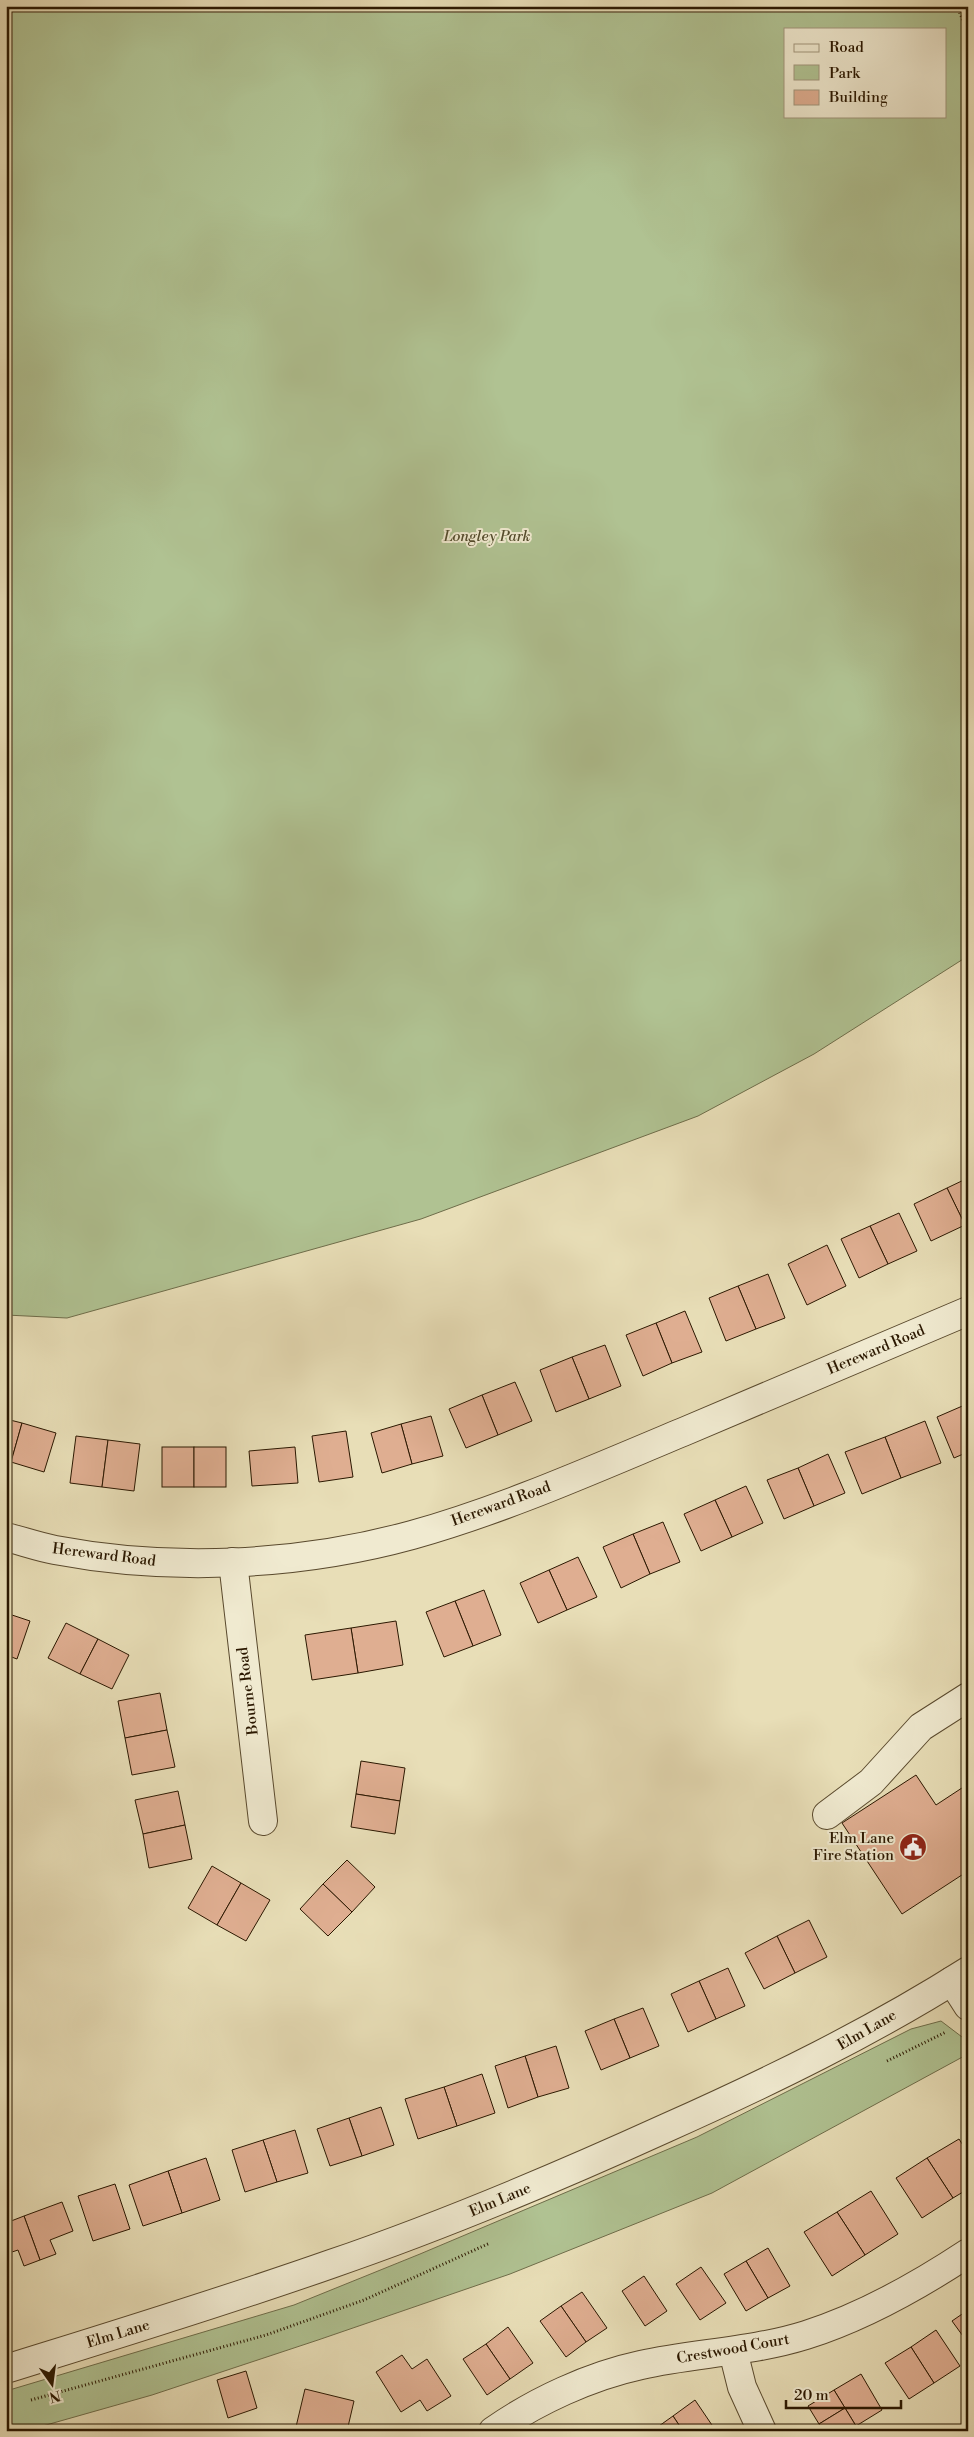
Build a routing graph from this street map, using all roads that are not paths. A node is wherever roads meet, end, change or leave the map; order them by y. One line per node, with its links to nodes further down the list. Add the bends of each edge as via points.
1 (968, 1310): 3 (street, Hereward Road, via 517,1500 393,1539 326,1554)
2 (6, 1537): 3 (street, Hereward Road, via 54,1550 118,1559)
3 (232, 1562): 6 (street, Bourne Road)
4 (968, 1698): 5 (street, via 920,1728 871,1782)
5 (827, 1815)
6 (263, 1821)
7 (960, 1976): 8 (street); 11 (street, Elm Lane, via 828,2052 588,2163 454,2219 332,2264)
8 (968, 2006)
9 (968, 2253): 10 (street, Crestwood Court, via 873,2308 805,2335)
10 (733, 2351): 12 (street, Crestwood Court, via 640,2365 562,2391); 13 (street, via 742,2387)
11 (6, 2369)
12 (493, 2431)
13 (762, 2431)

